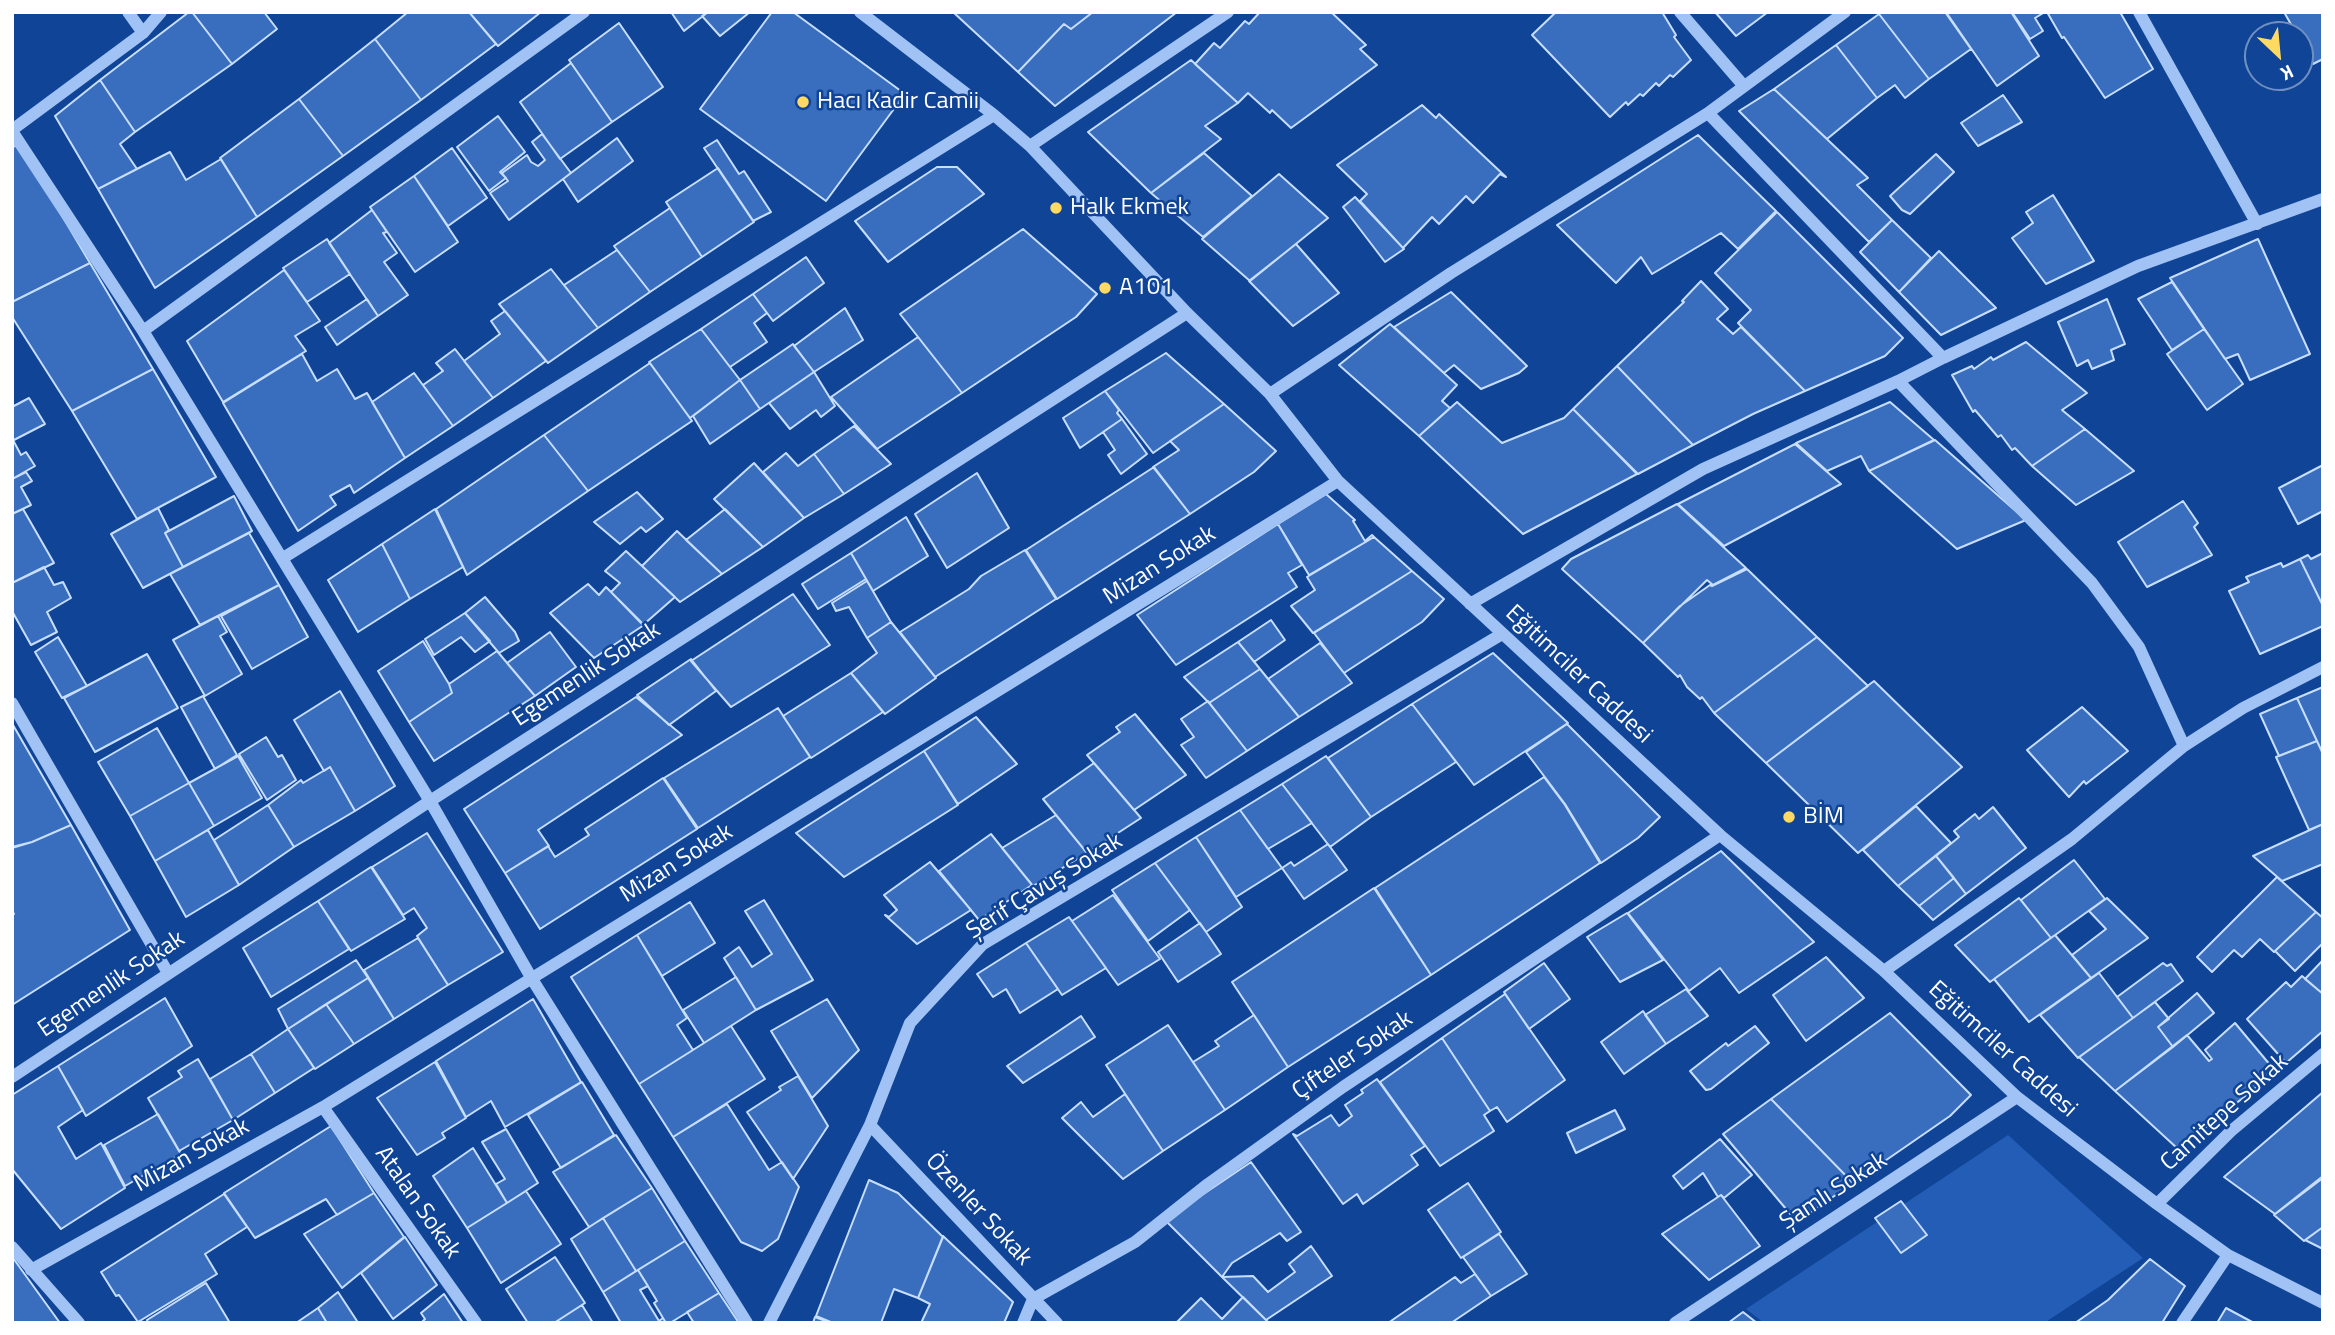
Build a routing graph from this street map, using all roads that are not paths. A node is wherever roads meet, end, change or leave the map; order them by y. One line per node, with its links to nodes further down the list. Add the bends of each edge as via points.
1 (128, 12): 9 (street)
2 (161, 12): 9 (street)
3 (584, 12): 18 (street)
4 (860, 12): 12 (street, Eğitimciler Caddesi)
5 (1228, 12): 14 (street)
6 (1681, 12): 10 (street)
7 (1845, 12): 10 (street)
8 (2139, 12): 16 (street)
9 (143, 33): 13 (street)
10 (1743, 85): 11 (street)
11 (1708, 113): 19 (street); 21 (street, via 1451,273)
12 (993, 115): 14 (street, Eğitimciler Caddesi); 23 (street)
13 (12, 130): 18 (street)
14 (1030, 146): 17 (street, Eğitimciler Caddesi)
15 (2323, 200): 16 (street)
16 (2257, 224): 19 (street, via 2138,266)
17 (1187, 313): 21 (street, Eğitimciler Caddesi); 29 (street, Egemenlik Sokak)
18 (144, 331): 23 (street)
19 (1943, 358): 20 (street)
20 (1898, 381): 24 (street, via 1703,469); 28 (street, via 2092,583 2139,647)
21 (1270, 394): 22 (street, Eğitimciler Caddesi)
22 (1338, 481): 24 (street, Eğitimciler Caddesi); 33 (street, Mizan Sokak)
23 (283, 558): 29 (street)
24 (1470, 604): 25 (street, Eğitimciler Caddesi)
25 (1502, 634): 30 (street, Eğitimciler Caddesi); 38 (street, Şerif Çavuş Sokak, via 983,944 910,1023)
26 (2323, 667): 28 (street, via 2243,708)
27 (12, 703): 32 (street)
28 (2184, 746): 31 (street, via 2072,839)
29 (430, 801): 32 (street, Egemenlik Sokak); 33 (street)
30 (1720, 835): 31 (street, Eğitimciler Caddesi); 43 (street, Çifteler Sokak, via 1343,1087 1135,1242)
31 (1884, 971): 36 (street, Eğitimciler Caddesi)
32 (168, 973): 35 (street, Egemenlik Sokak)
33 (532, 979): 37 (street, Mizan Sokak); 47 (street)
34 (2323, 1054): 39 (street, Camitepe Sokak, via 2231,1131)
35 (12, 1077)
36 (2017, 1097): 39 (street, Eğitimciler Caddesi); 51 (street, Şamlı Sokak)
37 (323, 1107): 42 (street, Mizan Sokak); 46 (street, Atalan Sokak)
38 (870, 1125): 43 (street, Özenler Sokak); 48 (street, Şerif Çavuş Sokak)
39 (2157, 1204): 41 (street, Eğitimciler Caddesi)
40 (12, 1247): 42 (street)
41 (2228, 1255): 44 (street, Eğitimciler Caddesi); 52 (street)
42 (31, 1270): 45 (street)
43 (1033, 1299): 49 (street); 50 (street, Özenler Sokak)
44 (2323, 1303)
45 (79, 1323)
46 (476, 1323)
47 (747, 1323)
48 (769, 1323)
49 (1023, 1323)
50 (1057, 1323)
51 (1675, 1323)
52 (2182, 1323)

